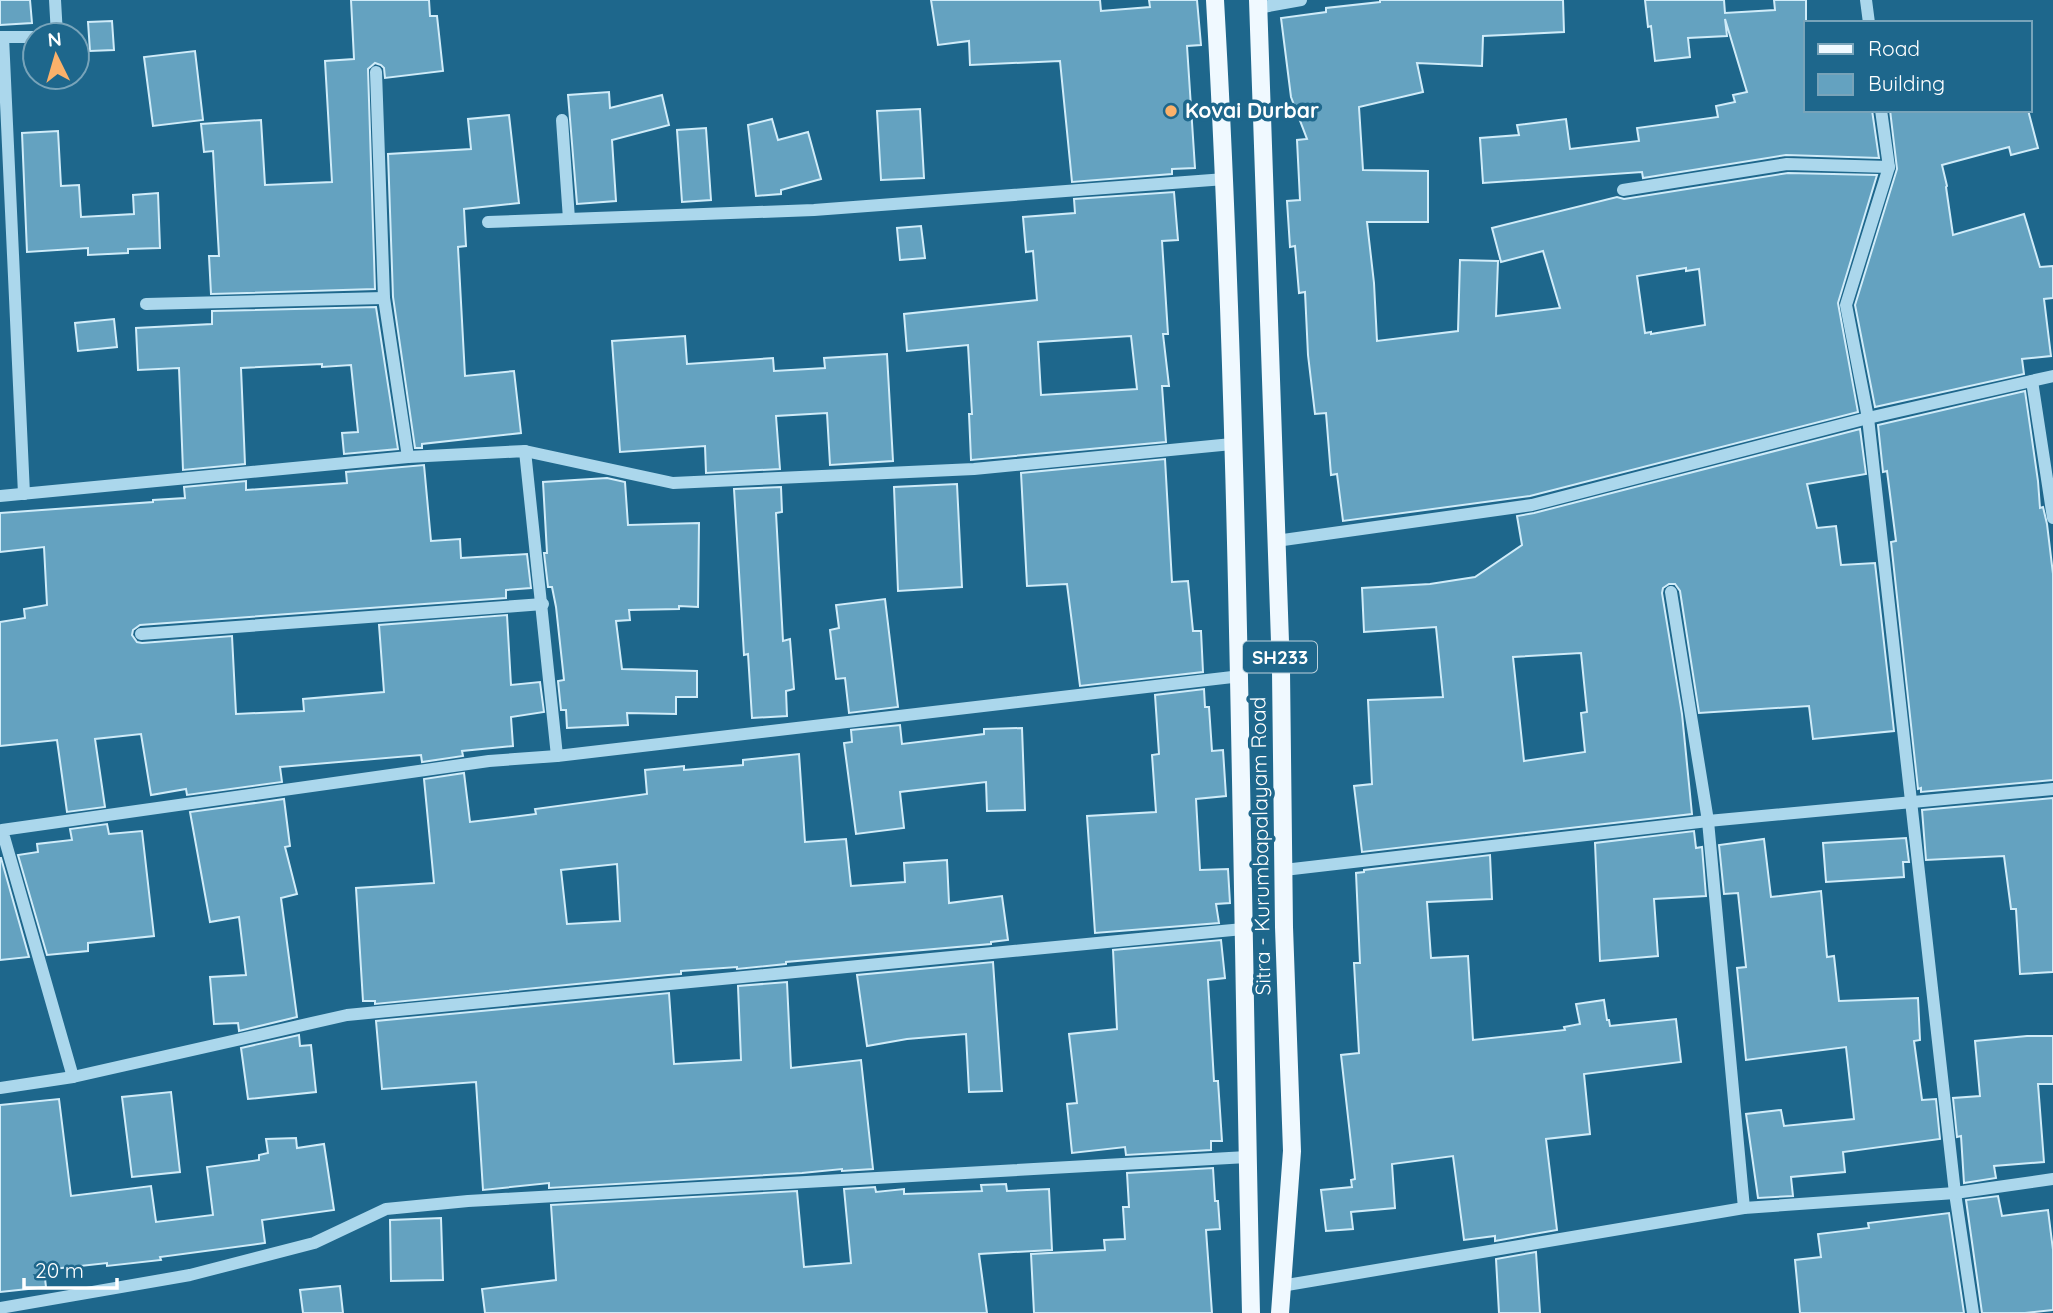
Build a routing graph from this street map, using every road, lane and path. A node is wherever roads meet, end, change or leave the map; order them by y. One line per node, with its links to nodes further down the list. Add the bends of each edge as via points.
1 (55, 0): 6 (street)
2 (1215, 0): 14 (main road)
3 (1301, 0): 5 (street)
4 (1866, 0): 7 (street)
5 (1258, 4): 29 (main road, Sitra - Kurumbapalayam Road / SH233)
6 (56, 21)
7 (1869, 21)
8 (1, 37): 9 (street); 26 (street)
9 (21, 37)
10 (376, 72): 18 (street)
11 (1881, 112): 13 (street)
12 (562, 120): 16 (street)
13 (1889, 167): 15 (street, via 1787,164); 22 (street, via 1846,305)
14 (1225, 179): 16 (street, via 814,210); 23 (main road)
15 (1623, 190)
16 (569, 219): 17 (street)
17 (488, 222)
18 (384, 298): 19 (street); 25 (street)
19 (146, 304)
20 (2053, 376): 21 (street)
21 (2032, 381): 22 (street); 28 (street)
22 (1868, 418): 29 (street, via 1532,505); 36 (street)
23 (1232, 444): 24 (street, via 974,470 673,482); 33 (main road)
24 (525, 450): 25 (street); 31 (street)
25 (408, 457): 26 (street)
26 (24, 494): 27 (street)
27 (0, 496)
28 (2053, 518)
29 (1276, 541): 39 (main road, Sitra - Kurumbapalayam Road / SH233)
30 (1671, 593): 37 (street)
31 (543, 604): 32 (street); 34 (street)
32 (141, 634)
33 (1241, 676): 34 (street); 40 (main road)
34 (557, 756): 38 (street)
35 (2053, 789): 36 (street)
36 (1912, 802): 37 (street); 45 (street)
37 (1708, 821): 39 (street); 46 (street)
38 (1, 825): 41 (street)
39 (1284, 870): 47 (main road, Sitra - Kurumbapalayam Road / SH233, via 1292,1151)
40 (1242, 929): 41 (street, via 347,1015); 43 (main road)
41 (73, 1077): 42 (street)
42 (0, 1088)
43 (1247, 1157): 48 (street, via 386,1209 314,1243 202,1272); 49 (main road)
44 (2053, 1179): 45 (street)
45 (1955, 1193): 46 (street); 51 (street)
46 (1744, 1208): 47 (street)
47 (1281, 1286): 50 (main road, Sitra - Kurumbapalayam Road / SH233)
48 (0, 1307)
49 (1251, 1313)
50 (1280, 1313)
51 (1973, 1313)

